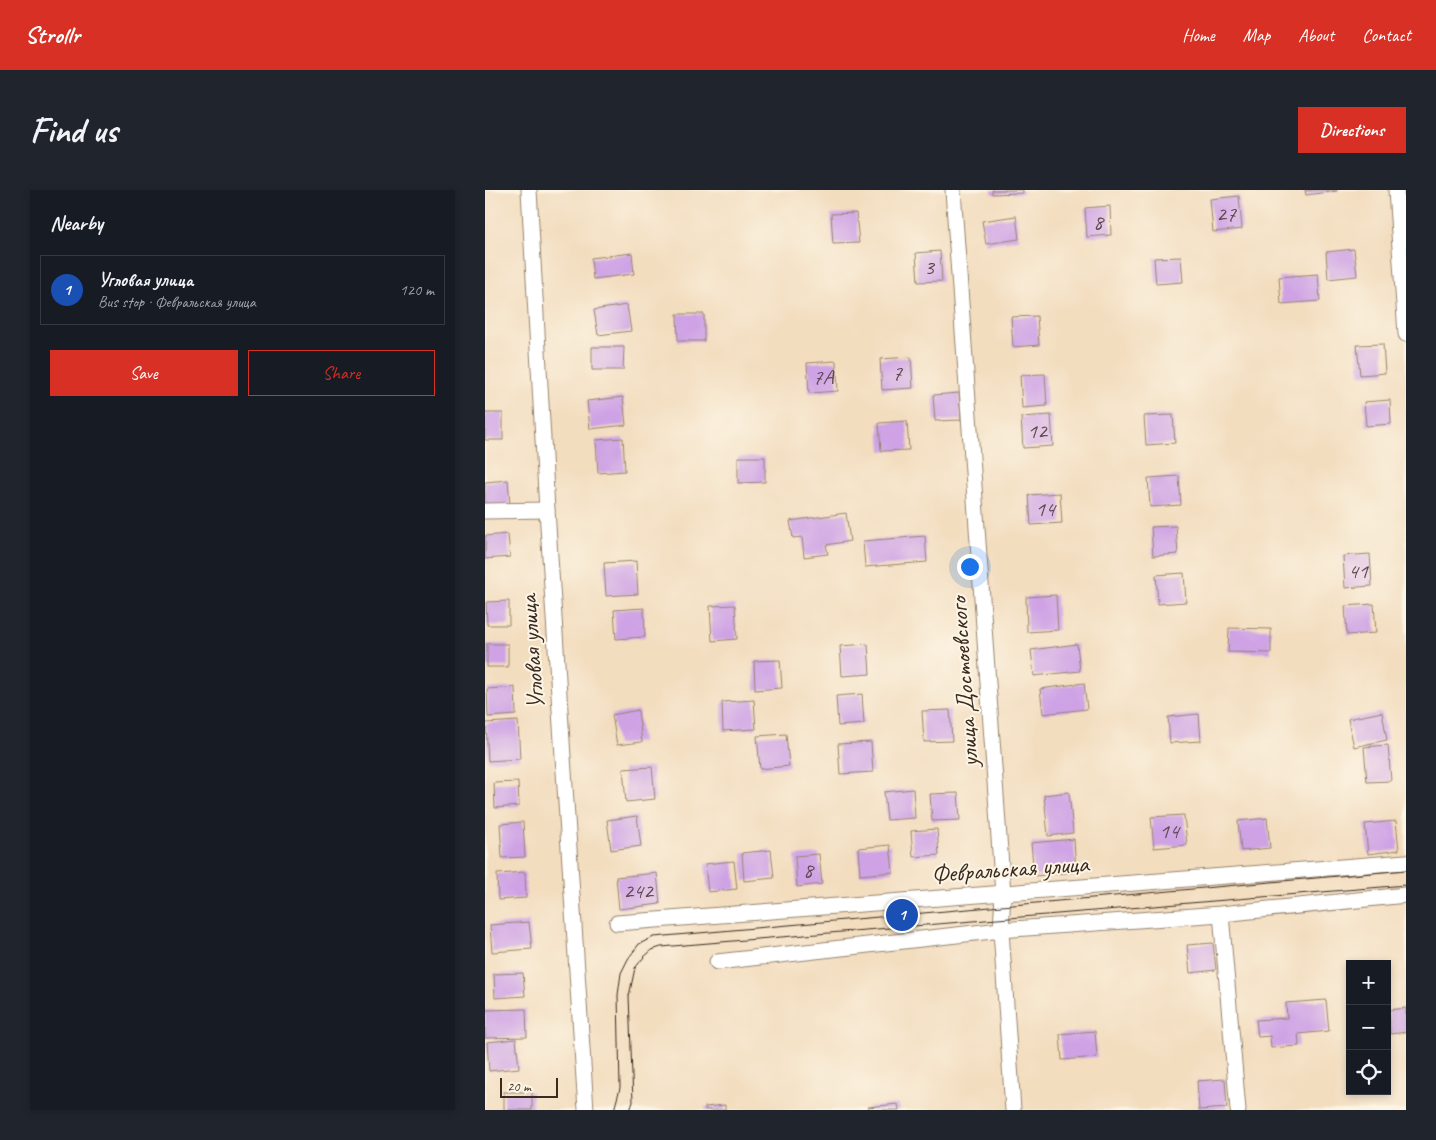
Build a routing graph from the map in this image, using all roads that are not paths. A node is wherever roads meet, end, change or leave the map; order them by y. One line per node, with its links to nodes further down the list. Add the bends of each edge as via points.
1 (529, 190): 5 (street, Угловая улица)
2 (953, 190): 8 (street, улица Достоевского)
3 (1396, 190): 4 (street)
4 (1406, 334)
5 (547, 510): 6 (street); 14 (street, Угловая улица)
6 (485, 511)
7 (1406, 862): 8 (street, Февральская улица)
8 (1003, 894): 11 (street, Февральская улица); 12 (street, улица Достоевского)
9 (1406, 895): 10 (street)
10 (1221, 914): 12 (street); 16 (street)
11 (617, 923)
12 (1001, 930): 13 (street); 15 (street, улица Достоевского)
13 (717, 962)
14 (586, 1110)
15 (1013, 1110)
16 (1238, 1110)

